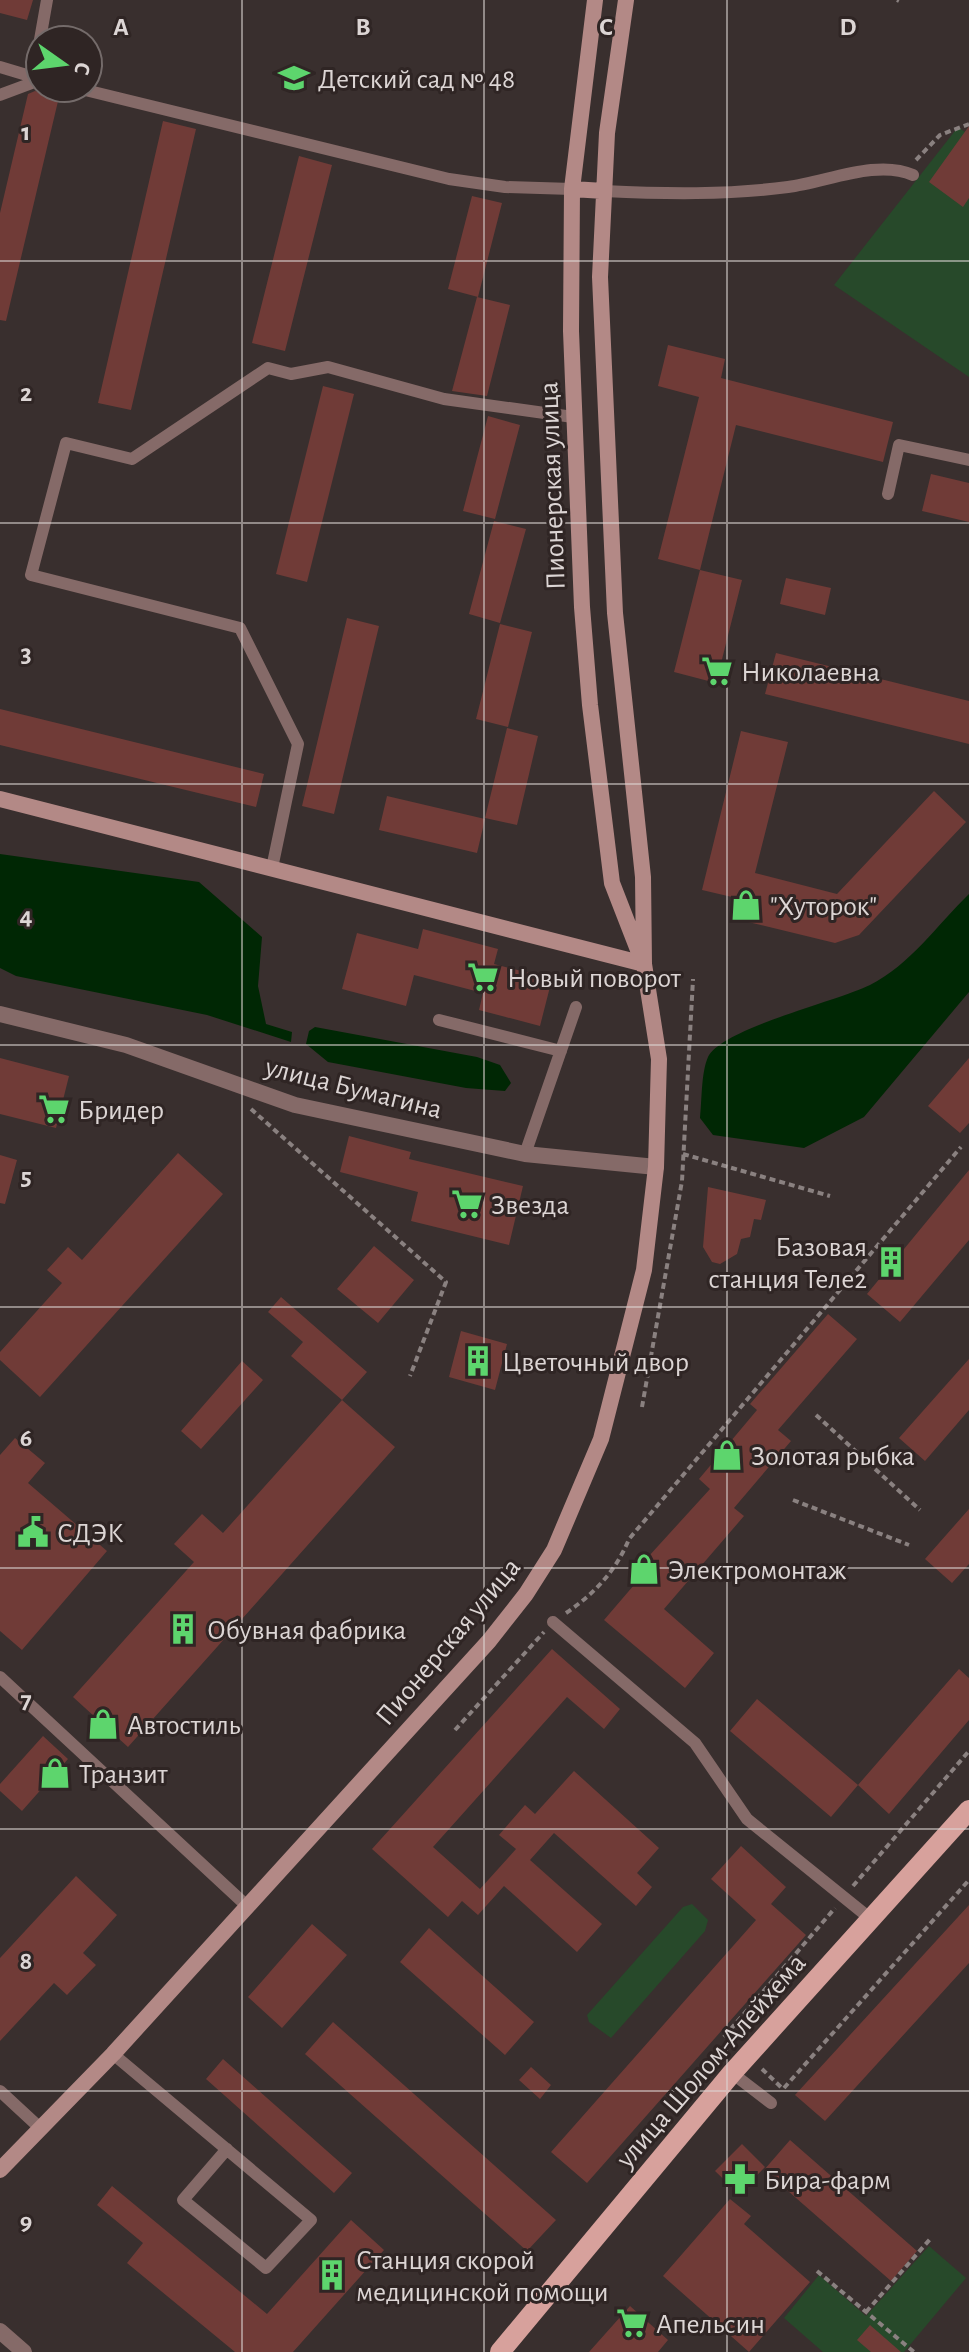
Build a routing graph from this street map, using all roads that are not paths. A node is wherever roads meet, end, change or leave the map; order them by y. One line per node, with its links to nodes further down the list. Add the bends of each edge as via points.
1 (47, 0): 4 (lane)
2 (595, 0): 11 (main road, Пионерская улица)
3 (626, 0): 12 (main road, Пионерская улица, via 611,94)
4 (43, 24)
5 (0, 67): 6 (lane)
6 (24, 74)
7 (24, 85): 8 (lane)
8 (0, 95)
9 (104, 95): 11 (lane, via 449,179)
10 (913, 175): 12 (lane, via 895,167 788,187 676,195)
11 (572, 189): 12 (main road); 13 (main road, Пионерская улица)
12 (604, 191): 18 (main road, Пионерская улица, via 603,386 621,691 643,877)
13 (573, 417): 17 (lane, via 444,399 328,367 291,374 268,368 132,459 66,443 31,575 240,628 298,744); 18 (main road, Пионерская улица, via 590,705 610,868)
14 (969, 460): 15 (lane, via 899,445)
15 (888, 494)
16 (0, 799): 17 (main road)
17 (272, 868): 18 (main road)
18 (644, 964): 24 (main road, Пионерская улица, via 659,1059)
19 (576, 1007): 22 (lane)
20 (0, 1014): 23 (street, улица Бумагина, via 126,1045 295,1105)
21 (439, 1020): 22 (lane)
22 (561, 1051): 23 (lane)
23 (525, 1154): 24 (street, улица Бумагина)
24 (656, 1167): 28 (main road, Пионерская улица, via 644,1270 618,1377 601,1439 554,1550 489,1641)
25 (553, 1622): 29 (lane, via 695,1743 747,1819)
26 (0, 1677): 28 (lane)
27 (969, 1810): 29 (main road, улица Шолом-Алейхема)
28 (248, 1907): 30 (main road, Пионерская улица)
29 (872, 1920): 31 (main road, улица Шолом-Алейхема)
30 (113, 2054): 34 (main road, Пионерская улица); 35 (lane)
31 (732, 2073): 33 (lane); 39 (main road, улица Шолом-Алейхема)
32 (0, 2091): 34 (lane)
33 (771, 2103)
34 (40, 2128): 36 (main road, Пионерская улица)
35 (227, 2149): 35 (lane, via 311,2220 266,2268 183,2200)
36 (0, 2170)
37 (0, 2331): 38 (street)
38 (24, 2352)
39 (500, 2352)

